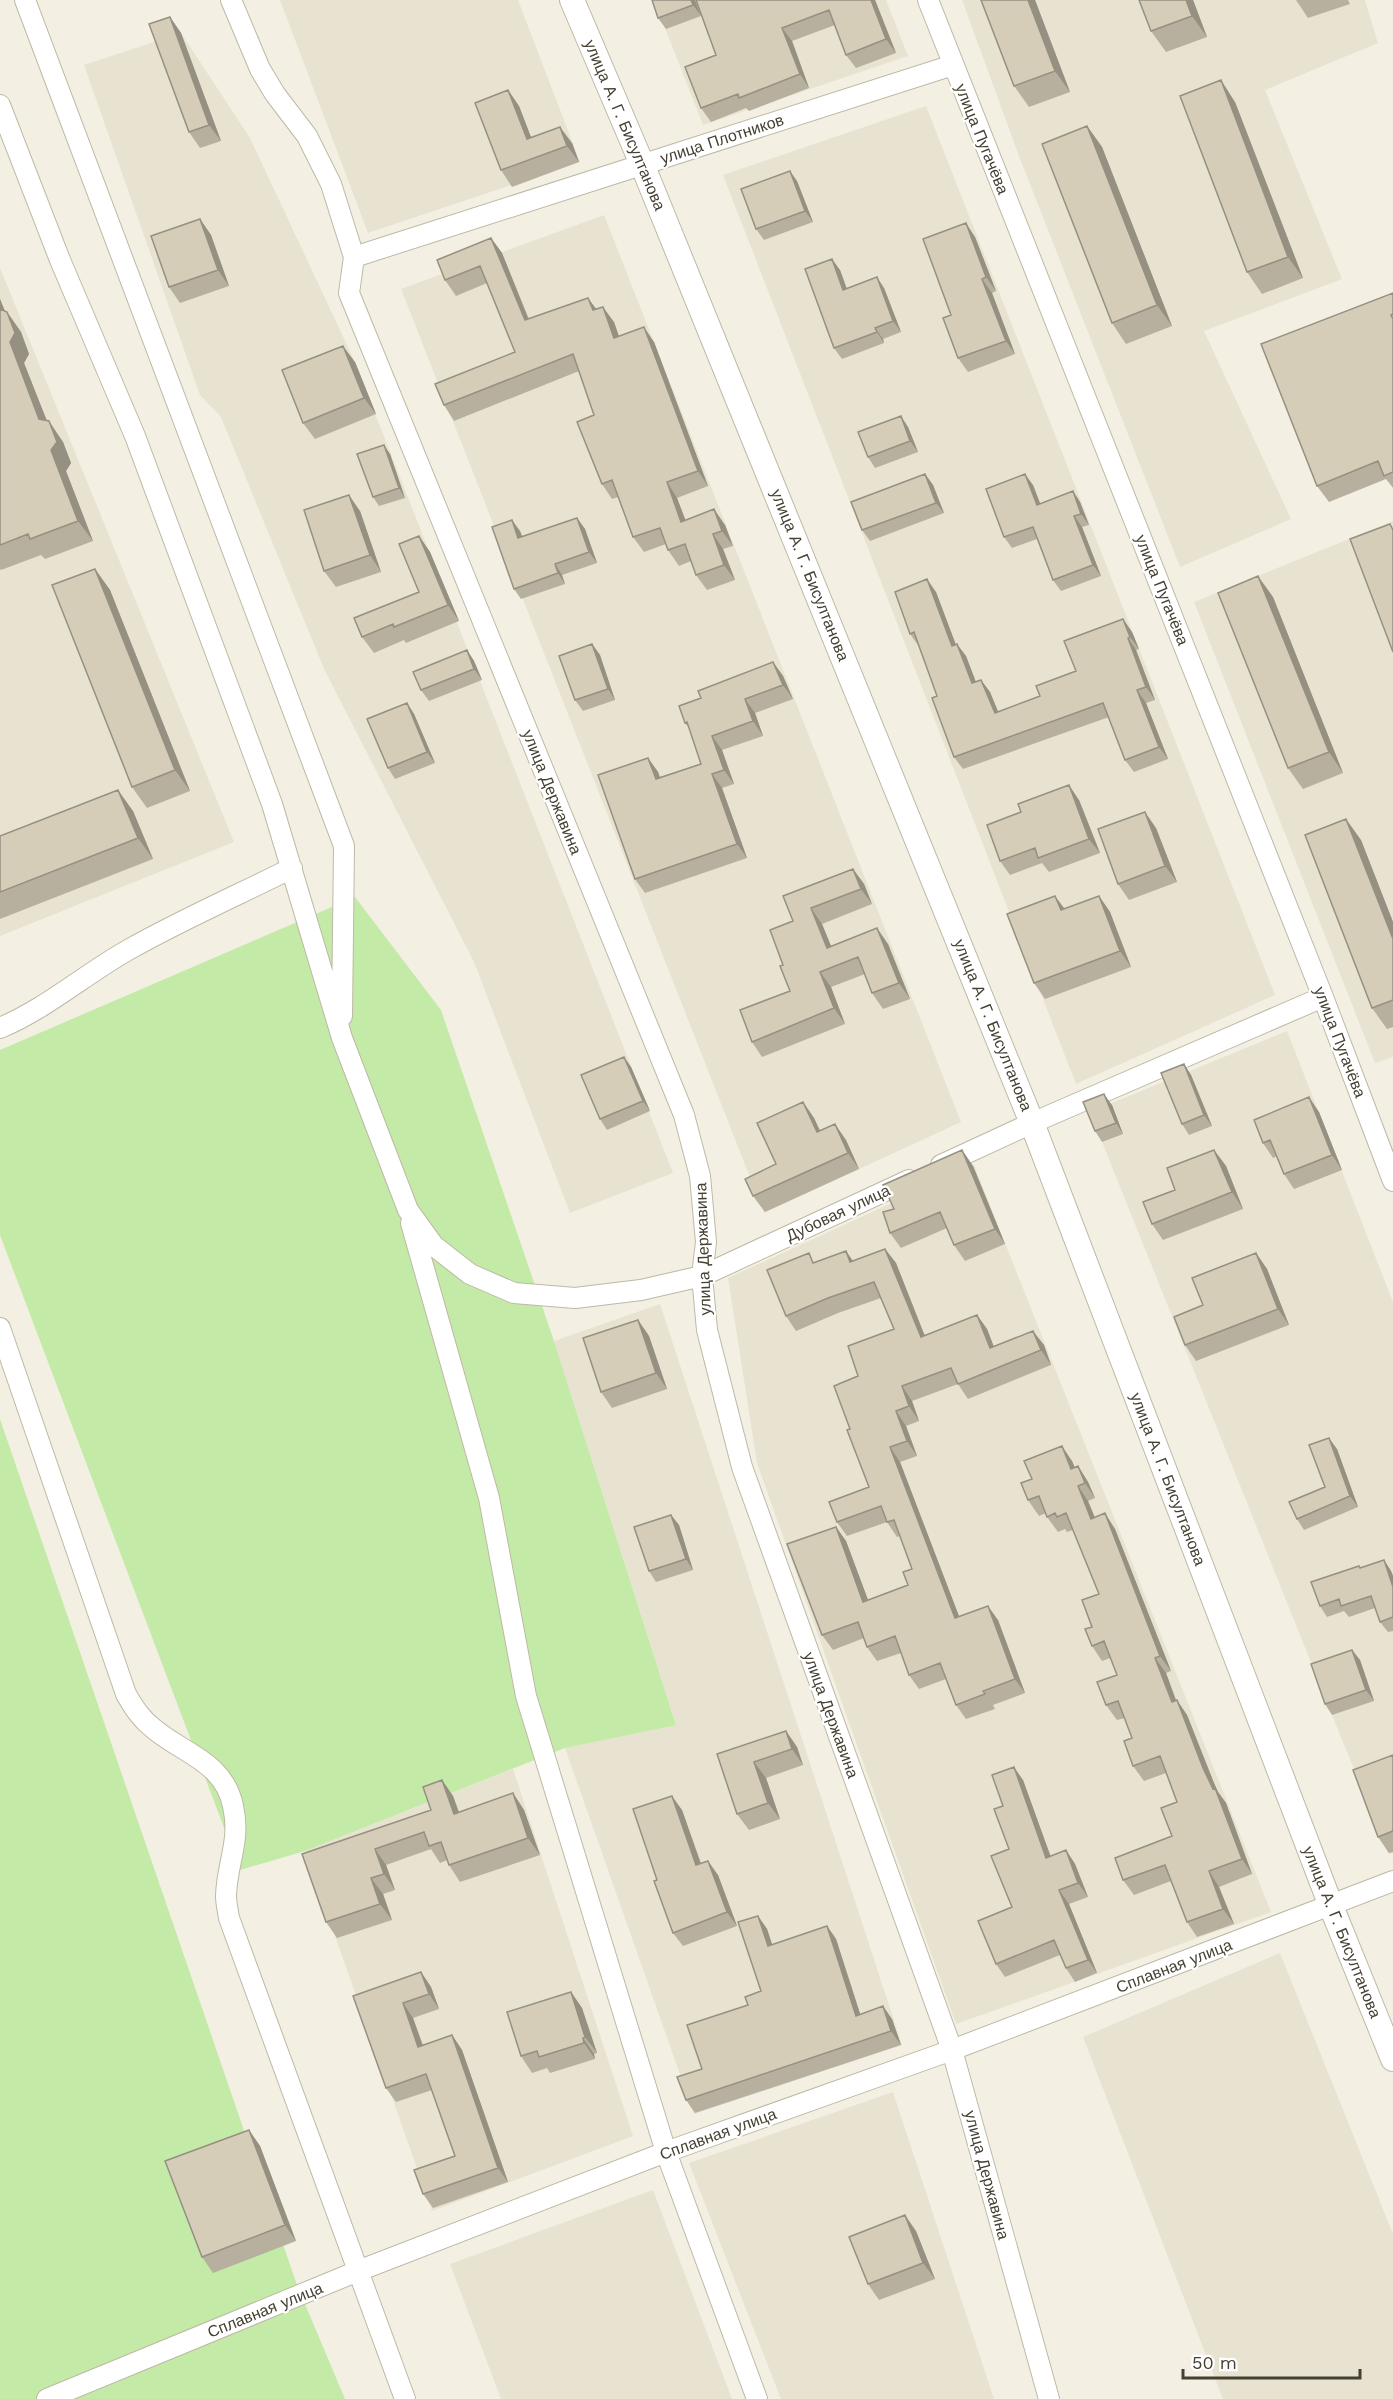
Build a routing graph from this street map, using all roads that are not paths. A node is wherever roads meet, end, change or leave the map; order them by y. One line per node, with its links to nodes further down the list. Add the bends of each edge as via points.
1 (25, 0): 12 (street, via 344,846)
2 (231, 0): 8 (street, улица Державина, via 260,69 307,136 331,184)
3 (572, 0): 7 (street, улица А. Г. Бисултанова)
4 (928, 0): 5 (street, улица Пугачёва)
5 (953, 65): 7 (street, улица Плотников); 10 (street, улица Пугачёва)
6 (0, 105): 9 (street, via 135,436 272,804)
7 (642, 164): 8 (street, улица Плотников); 13 (street, улица А. Г. Бисултанова)
8 (354, 257): 16 (street, улица Державина, via 349,293 684,1115 700,1176 706,1242)
9 (292, 868): 11 (street, via 129,950 52,1002); 12 (street)
10 (1323, 997): 13 (street, Дубовая улица); 14 (street, улица Пугачёва)
11 (0, 1028)
12 (342, 1038): 15 (street)
13 (1032, 1123): 16 (street, Дубовая улица); 19 (street, улица А. Г. Бисултанова)
14 (1393, 1181)
15 (408, 1210): 16 (street, Дубовая улица, via 434,1246 470,1274 514,1293 574,1298 641,1290); 22 (street, via 489,1498 526,1696)
16 (702, 1276): 20 (street, улица Державина, via 707,1330 741,1467)
17 (0, 1328): 23 (street, via 126,1694 137,1714 154,1730 216,1770 233,1803 237,1839 227,1888 229,1918)
18 (1393, 1881): 19 (street, Сплавная улица)
19 (1331, 1906): 20 (street, Сплавная улица); 21 (street, улица А. Г. Бисултанова)
20 (952, 2050): 22 (street, Сплавная улица); 27 (street, улица Державина)
21 (1393, 2059)
22 (666, 2152): 23 (street, Сплавная улица); 26 (street)
23 (358, 2271): 24 (street, Сплавная улица); 25 (street)
24 (47, 2399)
25 (405, 2399)
26 (757, 2399)
27 (1049, 2399)

